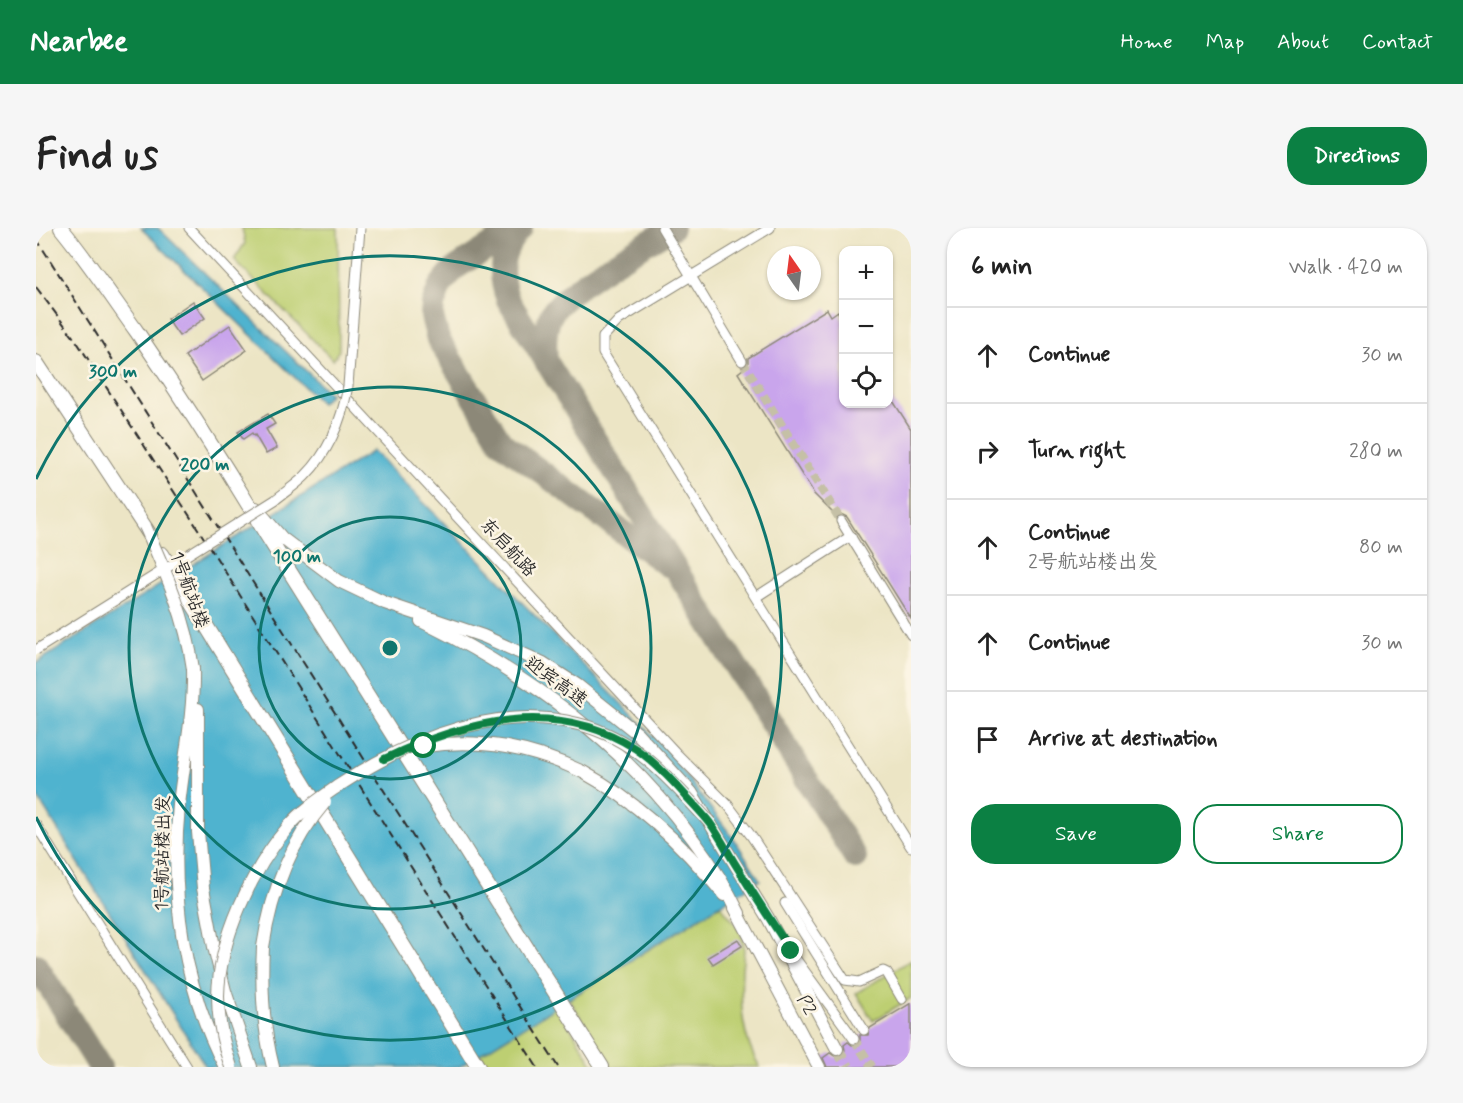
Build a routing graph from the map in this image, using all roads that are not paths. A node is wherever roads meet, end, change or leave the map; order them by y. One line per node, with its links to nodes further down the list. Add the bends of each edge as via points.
1 (61, 228): 7 (highway)
2 (66, 228): 7 (highway)
3 (189, 228): 25 (lane, 东启航路, via 728,805)
4 (360, 228): 18 (lane, bridge, via 348,386 343,412 322,455 305,476 275,500)
5 (662, 228): 8 (lane)
6 (770, 228): 8 (lane)
7 (76, 246): 11 (highway)
8 (690, 277): 9 (lane); 15 (lane, via 612,326 603,337 603,353)
9 (742, 361)
10 (36, 362): 13 (highway)
11 (230, 474): 16 (main road, 迎宾高速, via 268,524 300,553 339,581); 38 (highway, bridge)
12 (841, 521): 14 (lane)
13 (145, 526): 19 (main road, 1号航站楼, bridge, via 179,606); 37 (highway, bridge)
14 (851, 536): 15 (lane); 17 (lane)
15 (756, 597): 24 (lane)
16 (385, 603): 22 (main road, 迎宾高速, bridge, via 483,636 543,663 577,685 659,754 691,792); 26 (main road, 迎宾高速, bridge, via 482,653 603,739 677,818 716,870)
17 (911, 634)
18 (36, 650)
19 (194, 669): 33 (main road, 1号航站楼出发, via 179,807 178,904 189,974 202,1017); 35 (main road, bridge, via 203,888 225,991)
20 (384, 759): 21 (main road, bridge); 22 (main road, bridge, via 422,741 479,724 528,719 579,724 636,750 667,775); 26 (main road, bridge, via 424,746 471,742 525,750 564,763 601,782 663,829)
21 (340, 786): 34 (main road, bridge, via 303,813 277,842 252,882 234,924 222,961 218,996 223,1041); 36 (main road, bridge, via 301,834 270,906 262,968 265,1035)
22 (710, 823): 27 (main road)
23 (36, 825): 32 (lane)
24 (911, 847)
25 (788, 901): 28 (lane, via 844,980 859,982 883,971); 29 (lane)
26 (739, 913): 39 (main road, P2)
27 (768, 918): 30 (lane); 31 (main road)
28 (902, 999)
29 (864, 1030)
30 (854, 1039)
31 (837, 1049)
32 (187, 1067)
33 (225, 1067)
34 (231, 1067)
35 (251, 1067)
36 (273, 1067)
37 (478, 1067)
38 (602, 1067)
39 (819, 1067)

